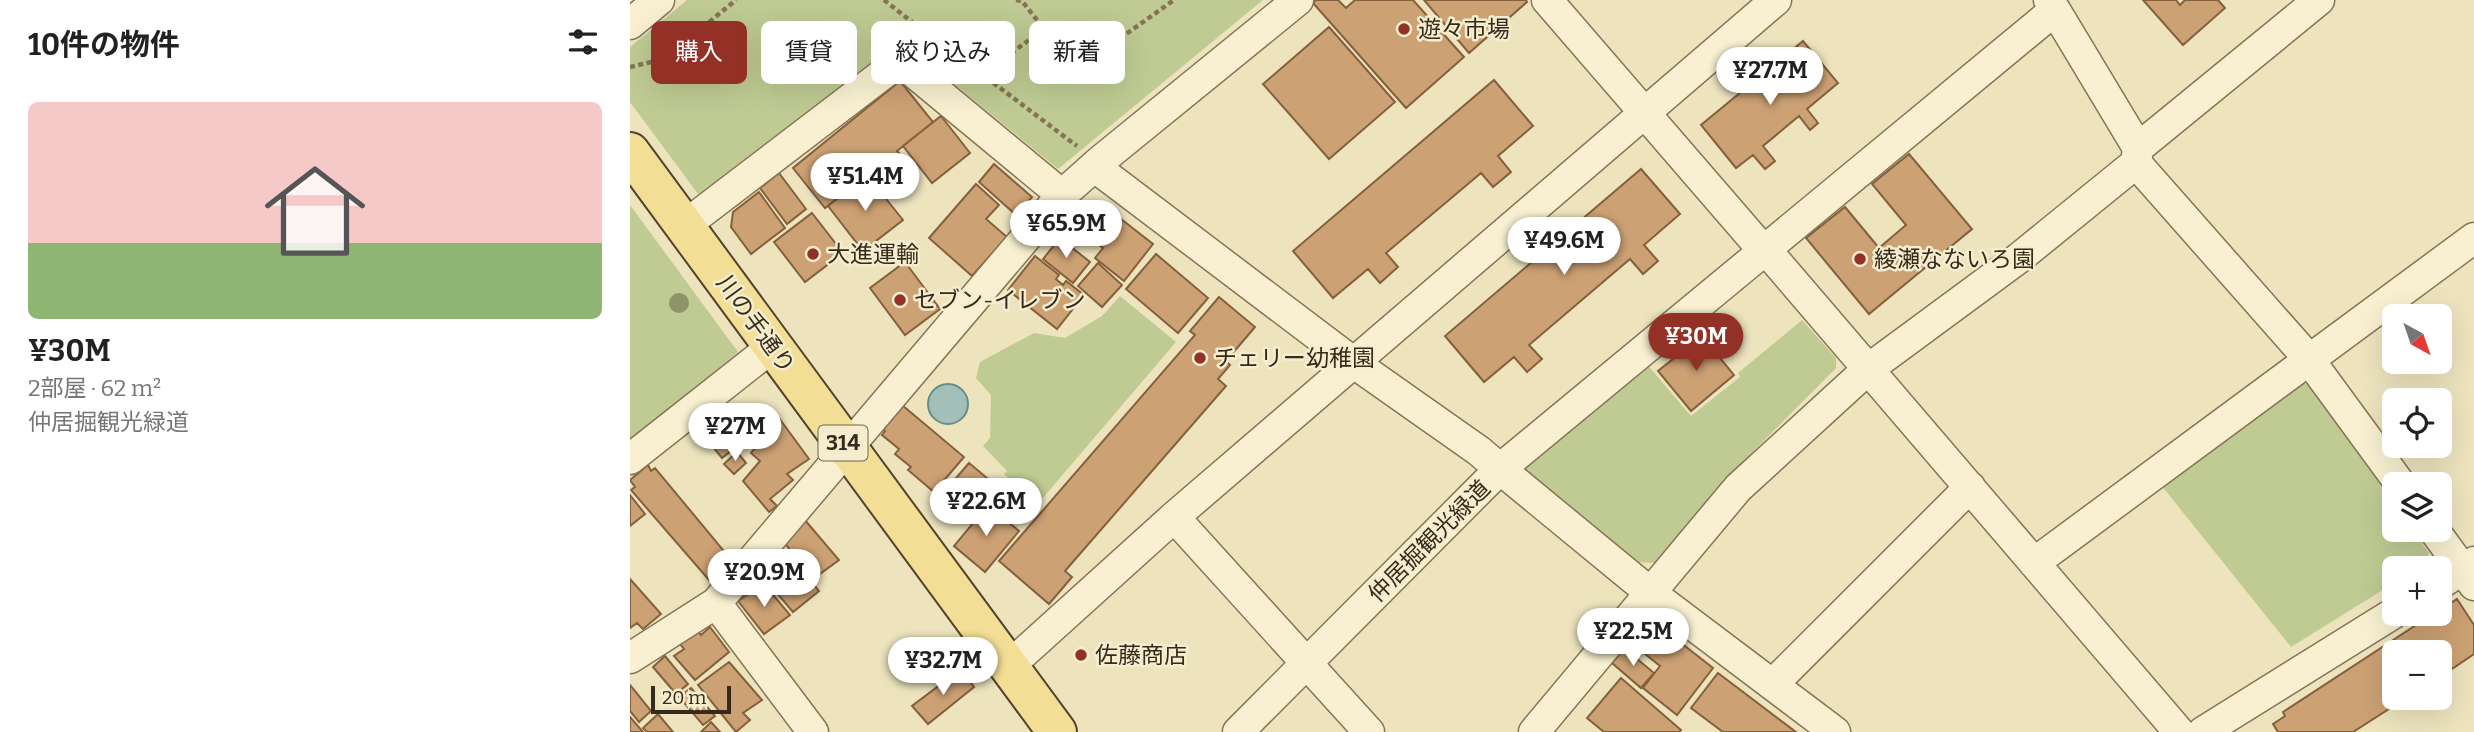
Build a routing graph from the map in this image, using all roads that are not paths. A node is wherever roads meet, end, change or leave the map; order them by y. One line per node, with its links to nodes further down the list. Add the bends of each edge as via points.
1 (659, 0): 7 (street)
2 (1298, 0): 11 (street)
3 (1547, 0): 8 (street)
4 (1776, 0): 8 (street)
5 (2319, 0): 10 (street)
6 (2052, 5): 10 (street); 15 (street)
7 (630, 23)
8 (1646, 112): 15 (street); 18 (street)
9 (630, 152): 13 (main road, 川の手通り / 314)
10 (2137, 155): 17 (street); 19 (street, via 2019,258)
11 (1091, 160): 12 (street); 18 (street, 仲居掘観光緑道)
12 (1062, 195): 13 (street, via 916,44); 20 (street)
13 (684, 226): 16 (main road, 川の手通り / 314)
14 (2474, 238): 17 (street)
15 (1763, 250): 19 (street); 22 (street)
16 (772, 347): 20 (main road, 川の手通り / 314); 21 (street)
17 (2308, 358): 23 (street); 27 (street)
18 (1353, 363): 22 (street, 仲居掘観光緑道); 25 (street)
19 (1867, 370): 24 (street); 29 (street, via 1738,488)
20 (847, 449): 30 (street); 34 (main road, 川の手通り / 314)
21 (630, 459)
22 (1500, 469): 29 (street); 33 (street, 仲居掘観光緑道)
23 (2391, 472)
24 (1969, 487): 27 (street); 35 (street)
25 (1174, 517): 33 (street); 34 (street)
26 (2442, 542): 28 (street)
27 (2034, 562): 42 (street)
28 (2463, 575)
29 (1652, 594): 35 (street); 40 (street)
30 (716, 603): 32 (street); 36 (street)
31 (2382, 620): 43 (street)
32 (630, 659)
33 (1308, 662): 38 (street, 仲居掘観光緑道); 39 (street)
34 (1009, 666): 37 (main road, 川の手通り / 314)
35 (1773, 684): 41 (street)
36 (813, 732)
37 (1057, 732)
38 (1238, 732)
39 (1369, 732)
40 (1534, 732)
41 (1835, 732)
42 (2179, 732)
43 (2203, 732)

